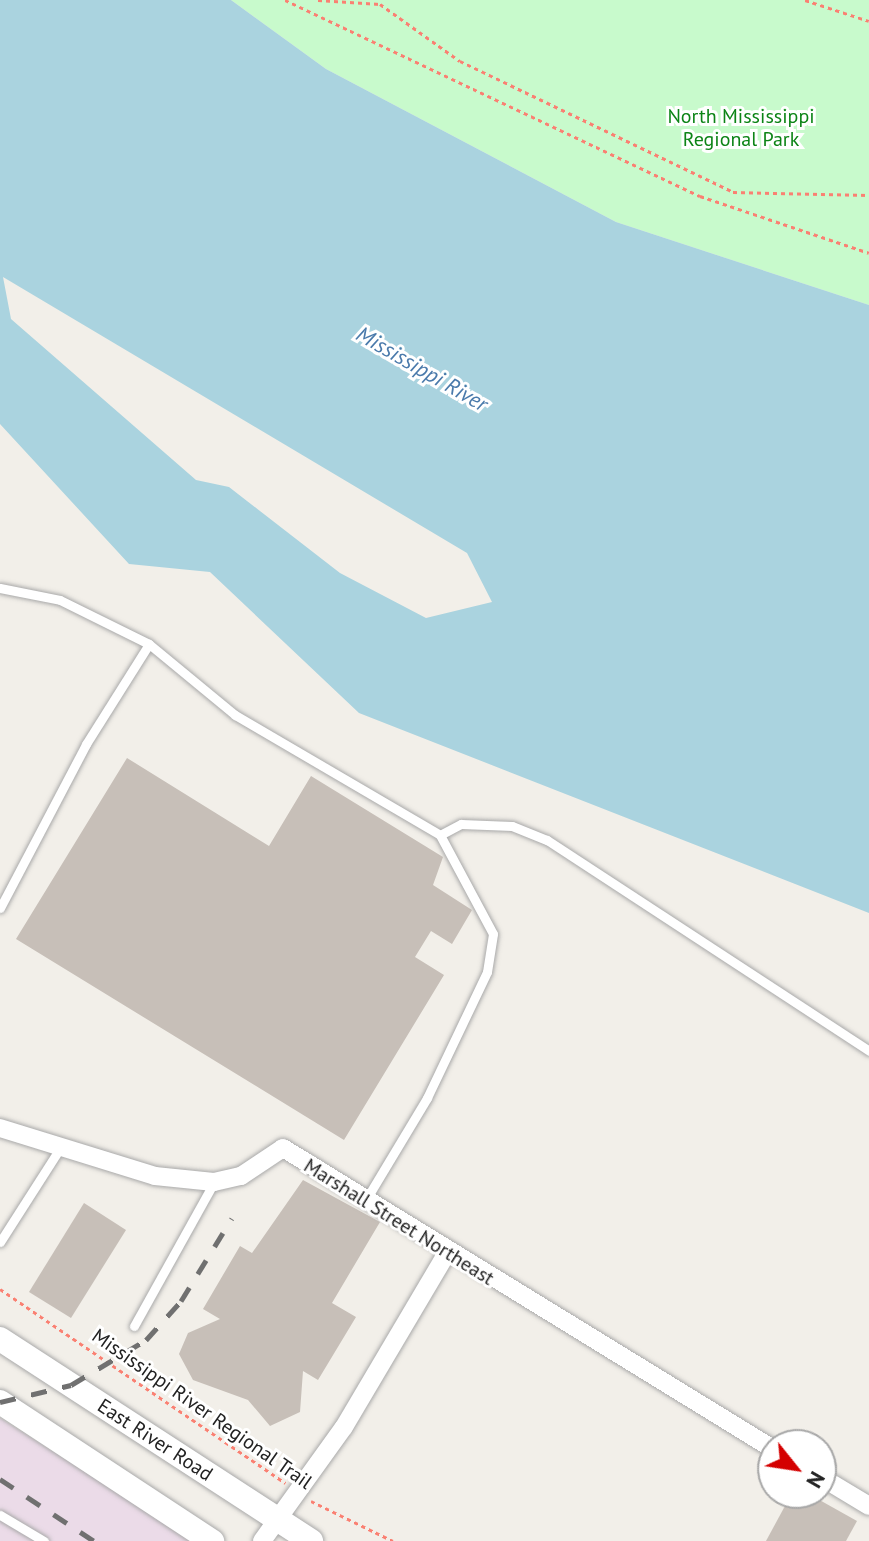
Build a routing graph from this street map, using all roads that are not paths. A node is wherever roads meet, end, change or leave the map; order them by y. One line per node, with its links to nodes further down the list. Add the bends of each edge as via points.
1 (0, 588): 2 (lane, via 60,600)
2 (149, 644): 3 (lane, via 235,715); 4 (lane, via 86,744)
3 (440, 835): 5 (lane, via 461,824 512,826 547,840); 9 (lane, via 493,934 487,972 461,1033)
4 (0, 908)
5 (869, 1051)
6 (0, 1128): 7 (street, Marshall Street Northeast)
7 (60, 1148): 8 (street, Marshall Street Northeast, via 155,1176); 10 (lane)
8 (214, 1182): 9 (street, Marshall Street Northeast, via 241,1176 283,1148); 12 (lane)
9 (367, 1198): 11 (street, Marshall Street Northeast)
10 (0, 1242)
11 (447, 1253): 15 (street, Marshall Street Northeast); 19 (street)
12 (134, 1326)
13 (0, 1339): 19 (street, East River Road)
14 (0, 1402): 21 (street)
15 (757, 1439)
16 (837, 1487): 17 (street)
17 (869, 1506)
18 (0, 1515): 20 (lane)
19 (280, 1524): 22 (street); 23 (street, East River Road)
20 (44, 1541)
21 (212, 1541)
22 (262, 1541)
23 (311, 1541)

